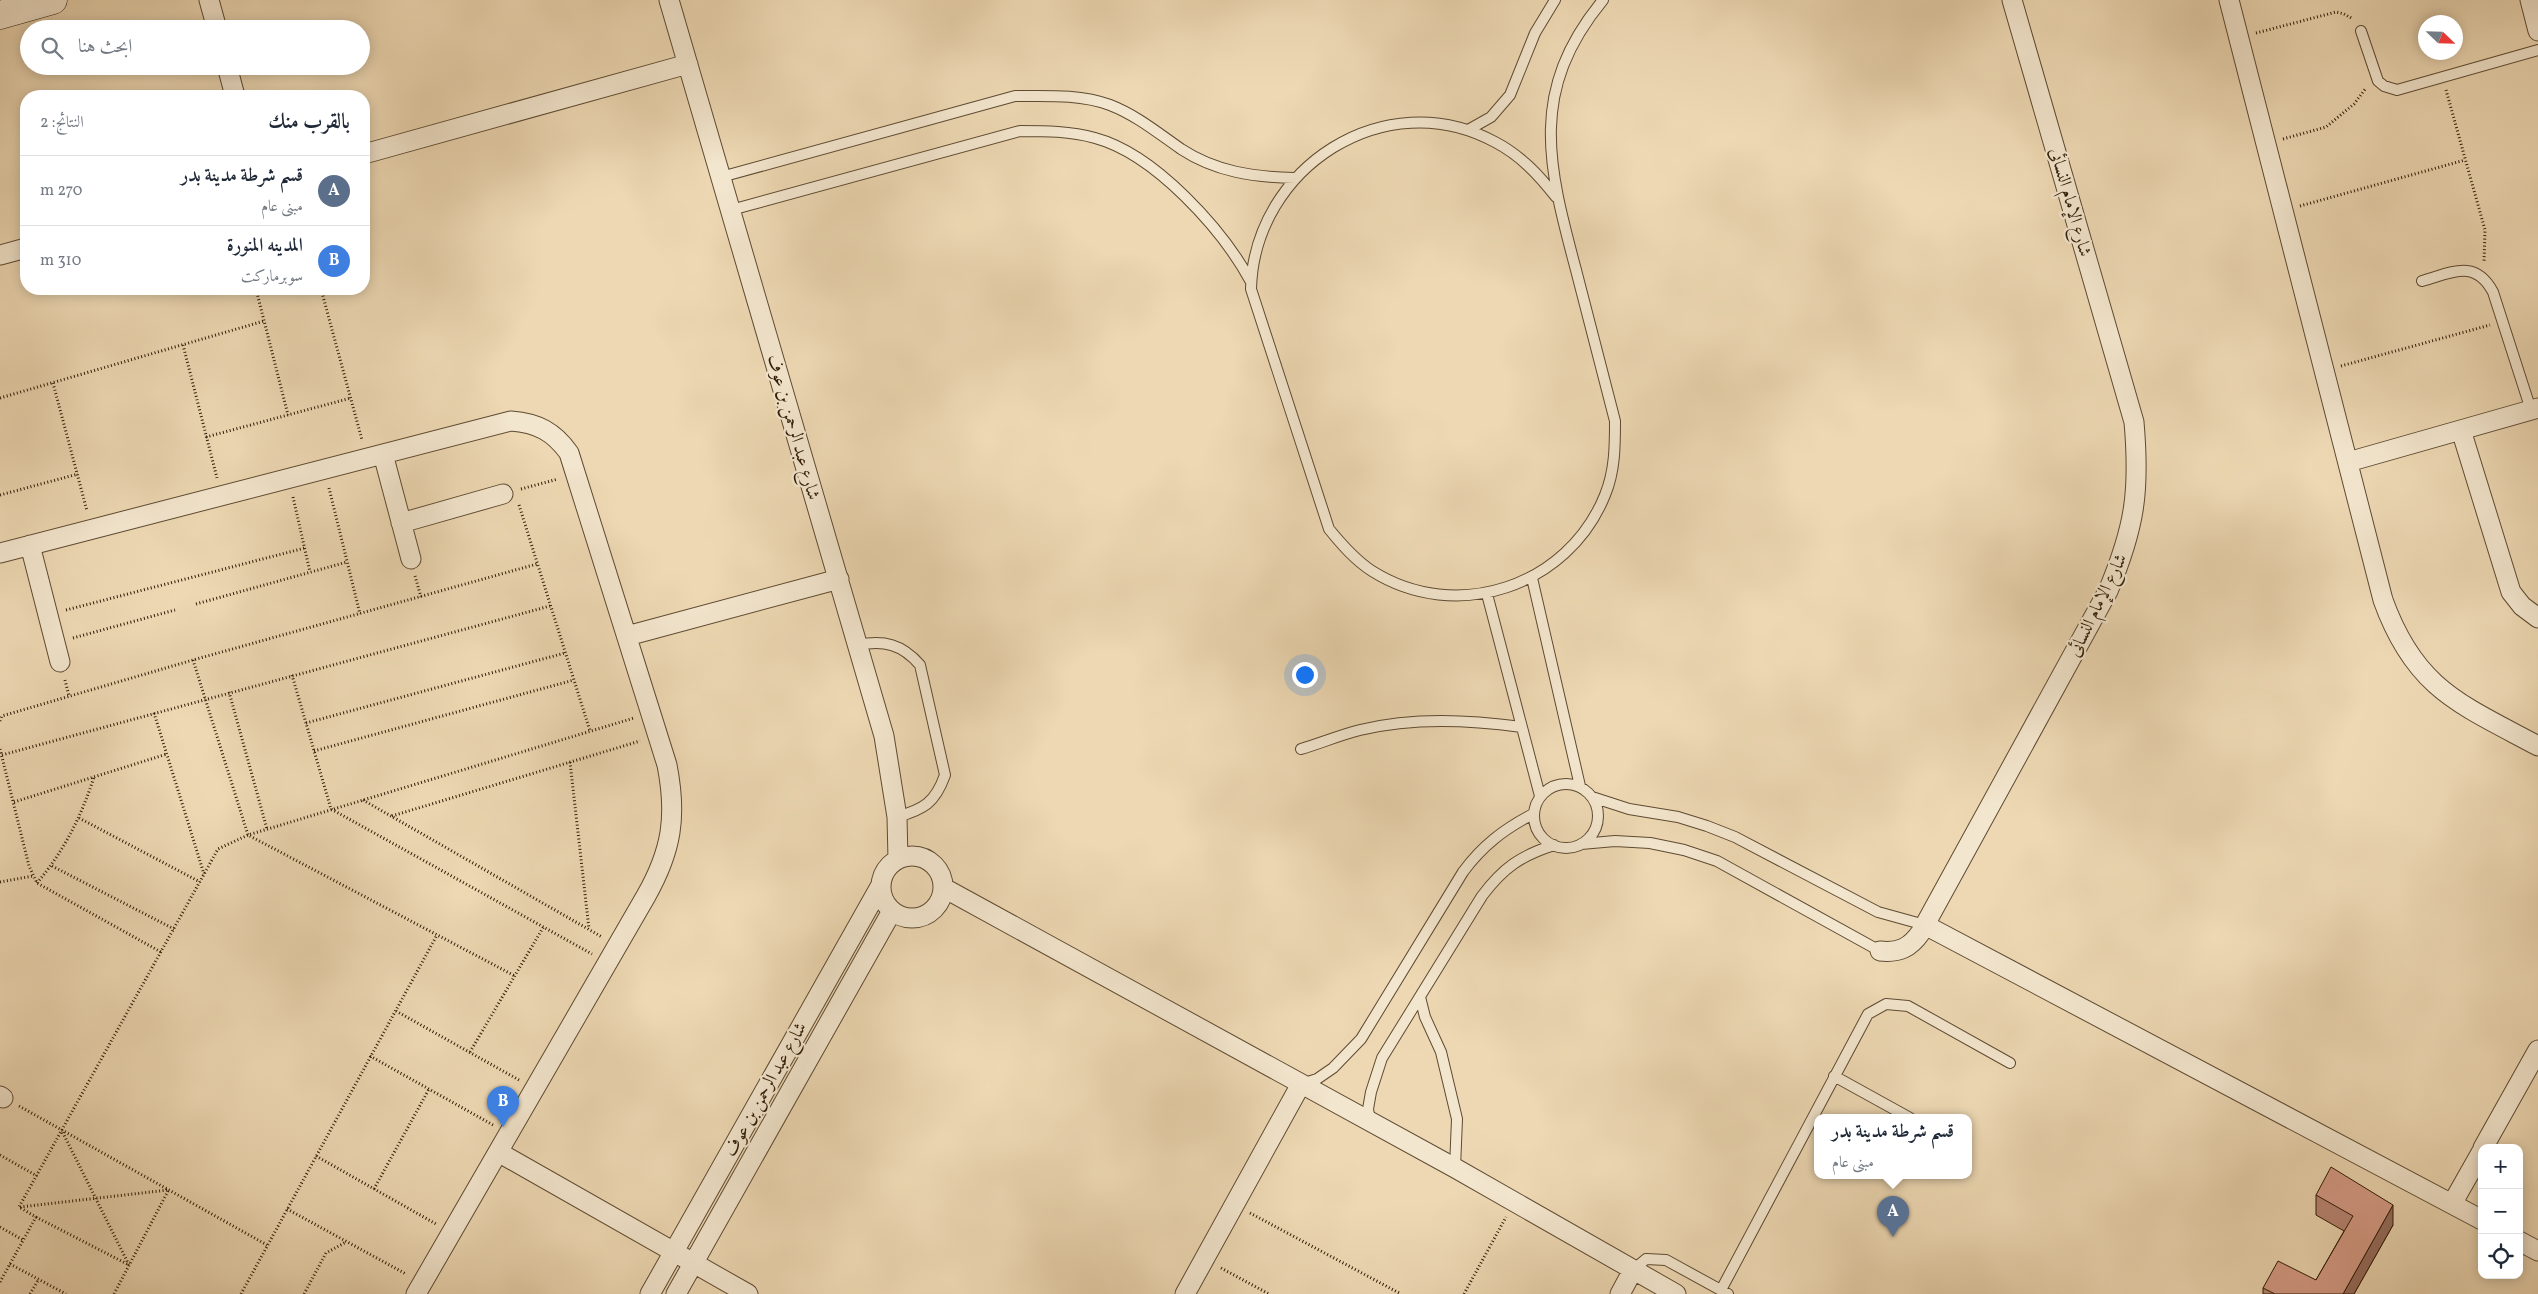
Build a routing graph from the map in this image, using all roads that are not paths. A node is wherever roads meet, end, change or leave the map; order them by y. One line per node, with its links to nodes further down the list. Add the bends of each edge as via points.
1 (54, 0): 9 (street)
2 (209, 0): 10 (street)
3 (669, 0): 14 (street, شارع عبد الرحمن بن عوف)
4 (1555, 0): 17 (lane, via 1535,33 1510,95 1491,117)
5 (1603, 0): 21 (lane, via 1578,34 1558,77 1549,139)
6 (2012, 0): 57 (street, شارع الإمام النسائى, via 2134,422 2138,466 2135,509 2124,551 2108,591)
7 (2228, 0): 30 (street)
8 (2530, 0): 12 (street)
9 (0, 15)
10 (215, 20)
11 (2362, 31): 13 (lane, via 2375,74 2384,86 2397,90)
12 (2538, 31)
13 (2538, 50)
14 (688, 64): 18 (street); 19 (street, شارع عبد الرحمن بن عوف)
15 (229, 75): 16 (street)
16 (233, 90)
17 (1468, 130): 20 (lane, via 1413,123 1374,129 1345,140 1318,156); 21 (lane, via 1518,156)
18 (370, 152)
19 (721, 177): 20 (lane, via 1015,96 1063,95 1109,105 1154,128 1182,150 1217,168 1255,177); 22 (street, شارع عبد الرحمن بن عوف)
20 (1294, 178): 26 (lane, via 1264,226)
21 (1556, 196): 36 (lane, via 1615,421 1615,458 1605,495 1588,528 1563,556)
22 (731, 210): 26 (lane, via 1020,131 1059,131 1097,139 1133,155 1164,178 1203,214 1237,256); 37 (street, شارع عبد الرحمن بن عوف)
23 (20, 250): 24 (street)
24 (0, 255)
25 (2422, 281): 27 (lane, via 2462,270 2480,276 2488,283)
26 (1251, 282): 38 (lane, via 1329,530 1354,557 1398,585 1427,594 1457,597)
27 (2534, 409): 28 (street)
28 (2461, 430): 30 (street); 39 (street, via 2511,592)
29 (375, 456): 32 (street); 33 (street); 40 (street, via 503,423 529,423 545,429 559,439 569,453)
30 (2348, 462): 44 (street, via 2383,600 2394,631 2411,659 2433,683 2459,703)
31 (509, 493): 32 (street)
32 (401, 523): 35 (street)
33 (30, 545): 34 (street); 42 (street)
34 (0, 553)
35 (411, 559)
36 (1532, 578): 38 (lane); 46 (lane)
37 (838, 579): 40 (street); 41 (street, شارع عبد الرحمن بن عوف)
38 (1487, 594): 43 (lane)
39 (2538, 618)
40 (627, 636): 69 (street, via 659,735 672,792 673,819 668,846 659,872 618,946)
41 (858, 645): 50 (street, شارع عبد الرحمن بن عوف, via 884,736); 50 (lane, via 886,642 899,646 920,665 945,775 940,789 920,811)
42 (60, 662)
43 (1522, 727): 45 (lane, via 1457,721 1392,724 1360,730); 47 (lane)
44 (2538, 746)
45 (1301, 749)
46 (1580, 786): 47 (lane, via 1559,784); 48 (lane)
47 (1540, 796): 49 (lane)
48 (1592, 797): 51 (lane, via 1598,812 1596,827); 57 (lane, via 1610,805 1678,817 1721,831 1878,912)
49 (1533, 814): 52 (lane, via 1541,836); 63 (lane, via 1513,824 1477,853 1361,1039 1333,1068 1317,1079)
50 (896, 817): 53 (street, شارع عبد الرحمن بن عوف)
51 (1581, 844): 52 (lane); 58 (lane, via 1615,841 1650,843 1717,861)
52 (1554, 846): 59 (lane, via 1532,852 1512,863 1496,878)
53 (898, 859): 54 (street, via 886,870); 55 (street, via 912,855 932,862 941,874)
54 (881, 885): 56 (street, via 883,900); 76 (street, شارع عبد الرحمن بن عوف)
55 (944, 888): 56 (street, via 940,903 929,914 906,918); 63 (street)
56 (892, 911): 77 (street, شارع عبد الرحمن بن عوف)
57 (1925, 925): 58 (street, شارع الإمام النسائى, via 1914,942 1904,949); 72 (street)
58 (1880, 951)
59 (1420, 997): 67 (lane, via 1375,1074 1368,1109); 71 (lane, via 1424,1018 1441,1052 1457,1119)
60 (2538, 1050): 68 (street)
61 (2010, 1063): 62 (lane, via 1898,1003 1876,1007 1868,1014)
62 (1834, 1076): 64 (lane); 65 (lane)
63 (1301, 1084): 67 (street); 84 (street)
64 (1815, 1114)
65 (1903, 1114)
66 (1814, 1115): 80 (lane)
67 (1370, 1123): 71 (street)
68 (2486, 1144)
69 (498, 1152): 76 (street); 79 (street)
70 (2478, 1158): 72 (street)
71 (1455, 1168): 78 (street)
72 (2452, 1204): 73 (street)
73 (2478, 1218)
74 (2523, 1243): 75 (street)
75 (2538, 1251)
76 (673, 1252): 77 (street); 81 (street, شارع عبد الرحمن بن عوف)
77 (693, 1263): 82 (street, شارع عبد الرحمن بن عوف); 83 (street)
78 (1633, 1270): 80 (lane, via 1646,1258 1666,1260); 85 (street); 86 (street)
79 (419, 1289)
80 (1724, 1292)
81 (650, 1294)
82 (676, 1294)
83 (748, 1294)
84 (1184, 1294)
85 (1620, 1294)
86 (1676, 1294)

